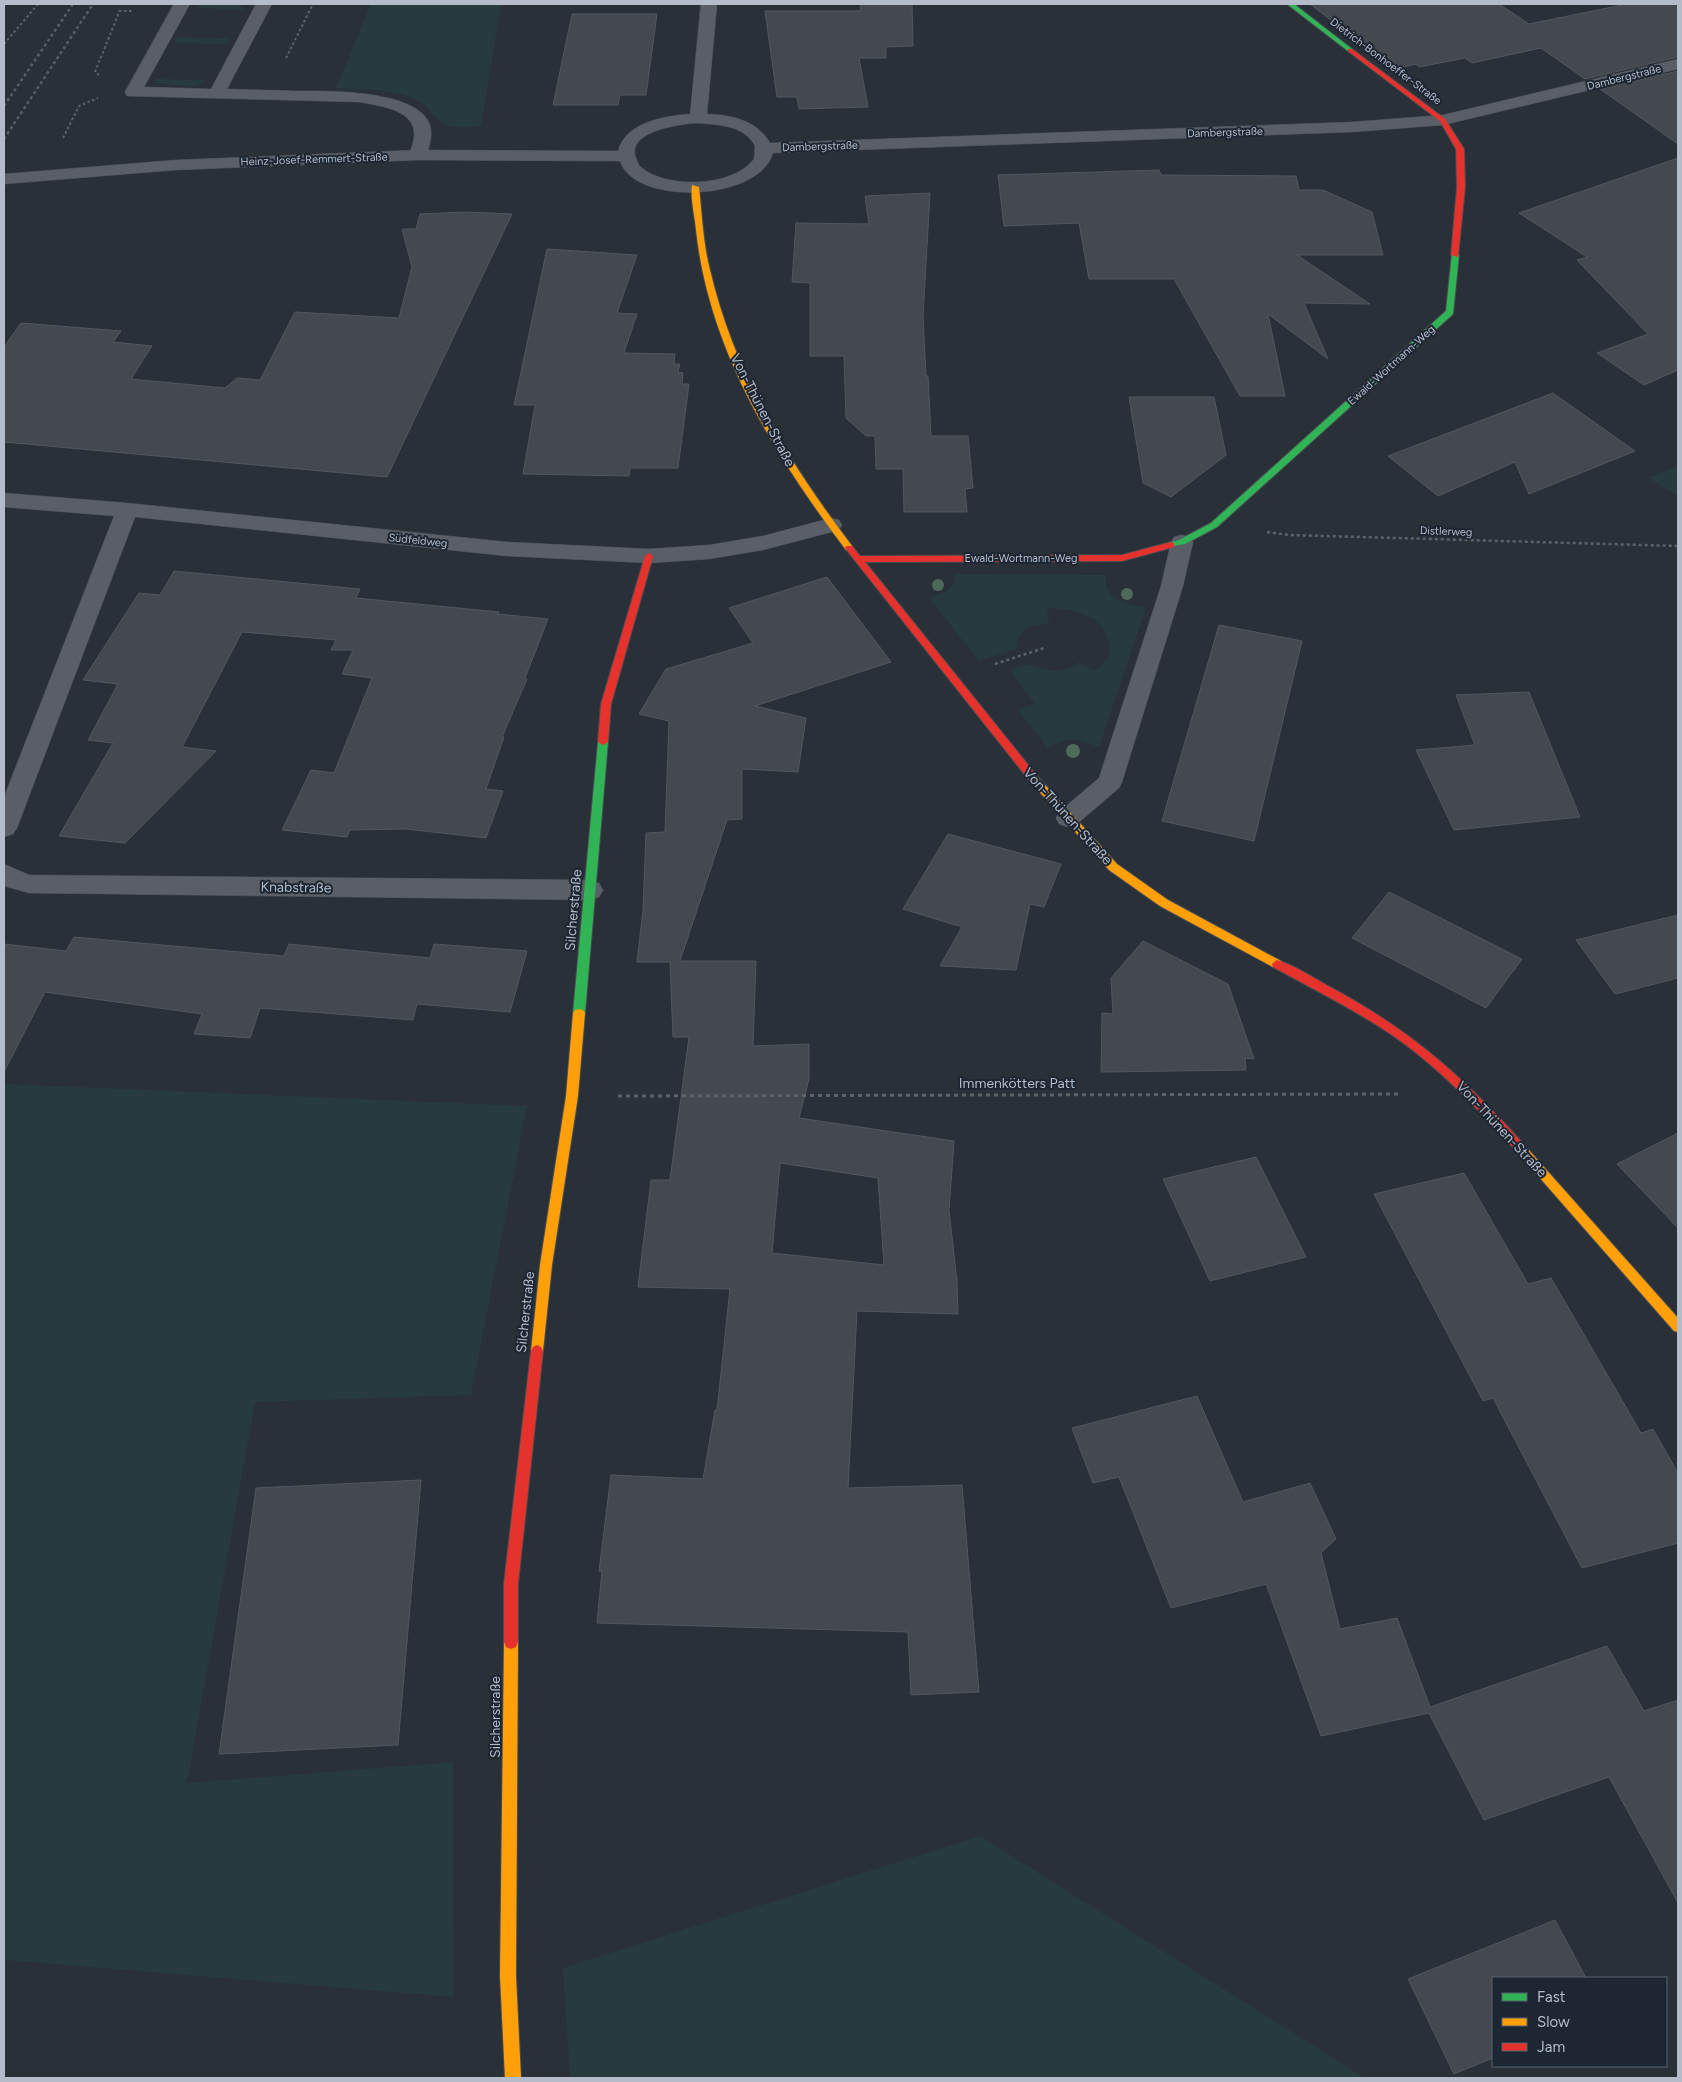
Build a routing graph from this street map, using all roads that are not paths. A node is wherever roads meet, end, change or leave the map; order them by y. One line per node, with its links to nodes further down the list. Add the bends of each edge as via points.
1 (182, 4): 6 (street, via 133,92)
2 (264, 4): 6 (street)
3 (709, 4): 7 (street)
4 (1290, 4): 8 (street, Dietrich-Bonhoeffer-Straße)
5 (1678, 64): 8 (street, Dambergstraße)
6 (217, 93): 10 (street, via 359,97 385,102 415,116 421,124 423,131)
7 (698, 118): 9 (street, via 736,123 750,130); 11 (street, via 660,123 645,130 633,138)
8 (1443, 120): 9 (street, Dambergstraße, via 1352,127); 17 (street, Ewald-Wortmann-Weg, via 1460,149 1461,187 1450,312 1214,525)
9 (765, 148): 13 (street, via 764,158 747,175)
10 (418, 156): 11 (street, Heinz-Josef-Remmert-Straße); 12 (street, Heinz-Josef-Remmert-Straße, via 176,165)
11 (626, 156): 13 (street, via 631,167 641,176 656,182)
12 (4, 178)
13 (695, 187): 16 (street, Von-Thünen-Straße, via 706,269 722,328 769,429)
14 (4, 500): 15 (street, Südfeldweg)
15 (127, 510): 18 (street, Südfeldweg, via 507,550); 21 (street)
16 (832, 526): 18 (street, Südfeldweg, via 709,552); 19 (street, Von-Thünen-Straße)
17 (1182, 542): 19 (street, Ewald-Wortmann-Weg, via 1122,558); 20 (street, via 1172,586 1110,782)
18 (649, 556): 23 (street, Silcherstraße, via 606,704)
19 (858, 559): 20 (street, Von-Thünen-Straße)
20 (1068, 818): 24 (street, Von-Thünen-Straße, via 1113,867 1164,903 1377,1019 1422,1051 1492,1116)
21 (4, 828)
22 (4, 873): 23 (street, Knabstraße, via 15,881 29,884)
23 (590, 890): 25 (street, Silcherstraße, via 572,1096 546,1265 510,1584 508,1976)
24 (1674, 1314)
25 (512, 2078)

